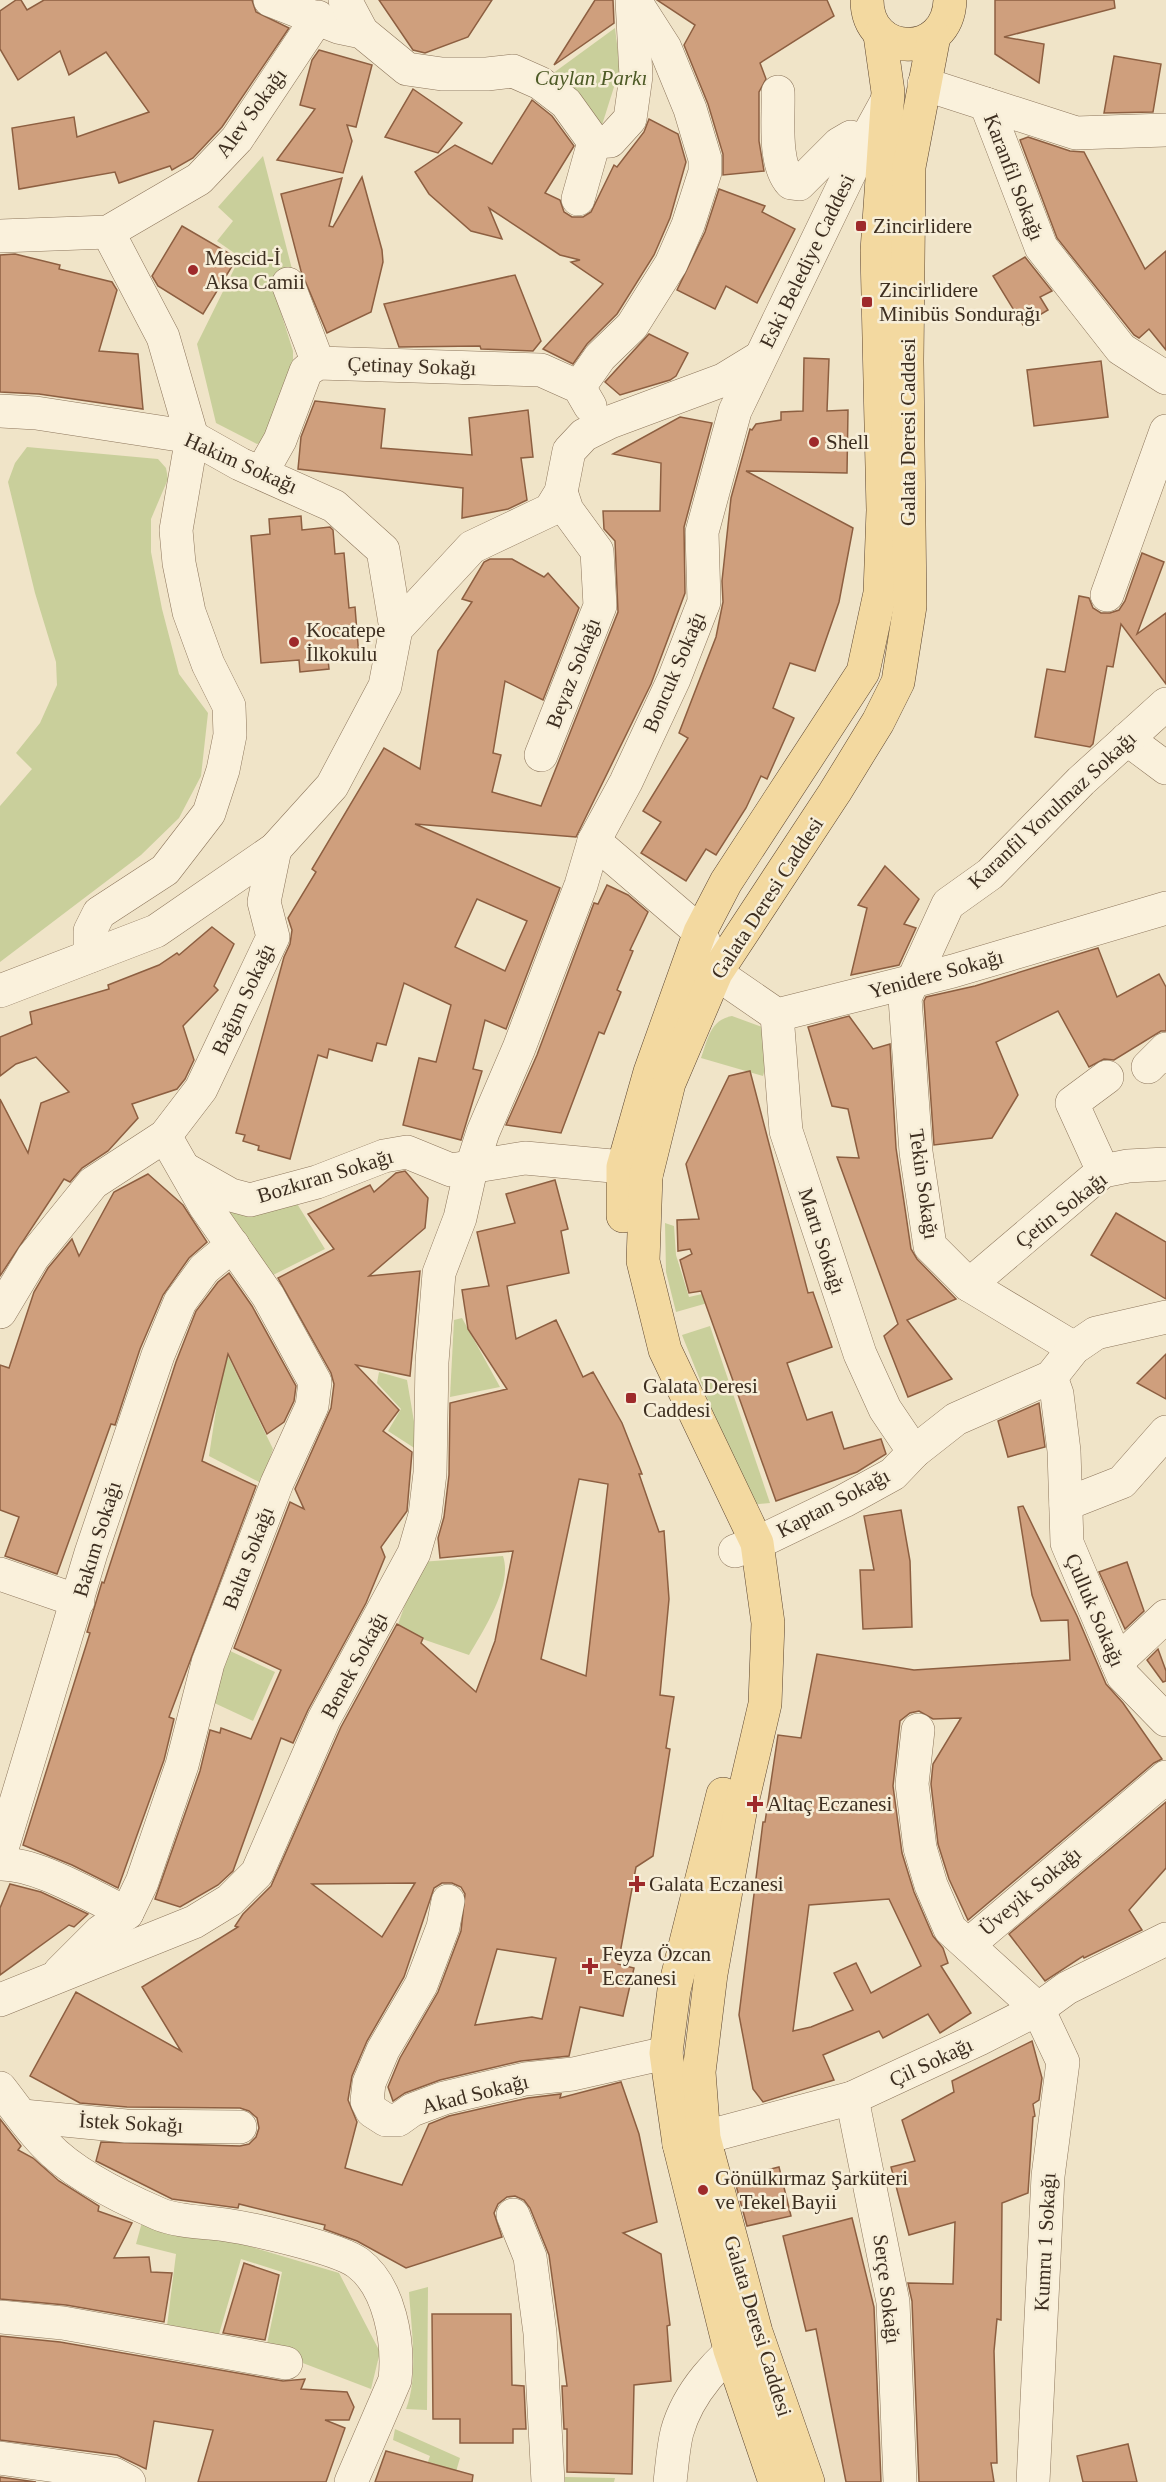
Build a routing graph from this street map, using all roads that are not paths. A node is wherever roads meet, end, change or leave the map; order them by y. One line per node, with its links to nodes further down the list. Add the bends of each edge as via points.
1 (270, 0): 6 (street)
2 (345, 0): 7 (street)
3 (633, 0): 14 (street, via 636,76 630,119 610,141); 24 (street, via 665,48 705,159 705,172 671,264 632,326 600,357)
4 (867, 0): 8 (main road, Galata Deresi Caddesi, via 871,23)
5 (947, 12): 8 (main road, via 921,43 893,42); 9 (main road, Galata Deresi Caddesi)
6 (318, 17): 7 (street, via 338,27); 17 (street, Alev Sokağı, via 237,139 206,171)
7 (362, 32): 14 (street, via 407,69 442,74 513,70 540,83 566,103)
8 (880, 34): 11 (main road, Galata Deresi Caddesi)
9 (924, 84): 12 (street); 21 (main road, Galata Deresi Caddesi, via 909,166)
10 (778, 92): 15 (street, via 781,162 792,183 799,184 851,137)
11 (887, 101): 15 (street, Eski Belediye Caddesi); 21 (main road, Galata Deresi Caddesi, via 877,251)
12 (986, 104): 13 (street, via 1076,133); 23 (street, Karanfil Sokağı, via 1041,247 1121,349)
13 (1166, 130)
14 (594, 142): 16 (street)
15 (864, 143): 20 (street, Eski Belediye Caddesi)
16 (578, 199)
17 (108, 232): 18 (street, Alev Sokağı); 28 (street, via 164,337)
18 (0, 236)
19 (288, 284): 22 (street)
20 (759, 358): 26 (street, Eski Belediye Caddesi, via 723,380); 37 (street, Boncuk Sokağı, via 735,411 702,532 704,602 669,690)
21 (893, 361): 40 (main road, Galata Deresi Caddesi, via 880,593 863,672 726,882); 42 (main road, Galata Deresi Caddesi, via 910,606 898,682 835,792)
22 (318, 363): 24 (street, Çetinay Sokağı, via 541,370); 29 (street, Çetinay Sokağı, via 306,370 280,440)
23 (1166, 378)
24 (579, 387): 26 (street, via 587,404)
25 (0, 411): 28 (street, Hakim Sokağı)
26 (610, 422): 30 (street, Eski Belediye Caddesi, via 584,435 569,451)
27 (1166, 431): 31 (street)
28 (192, 437): 29 (street, Hakim Sokağı); 41 (street, via 177,530 179,562 189,612 229,706 230,735 208,813 165,870 99,913 90,931)
29 (262, 472): 32 (street, Hakim Sokağı, via 334,506 383,550)
30 (561, 492): 32 (street, via 550,510 472,547); 35 (street, Beyaz Sokağı, via 567,510 597,551 600,606)
31 (1107, 595)
32 (396, 629): 38 (street, via 385,686 332,786)
33 (1166, 704): 34 (street, Karanfil Yorulmaz Sokağı)
34 (1127, 739): 36 (street); 43 (street, Karanfil Yorulmaz Sokağı, via 990,874 948,904)
35 (541, 755)
36 (1166, 768)
37 (594, 841): 40 (street); 50 (street, Boncuk Sokağı, via 581,885)
38 (275, 849): 41 (street, via 156,931); 47 (street, Bağım Sokağı, via 264,902 273,937 201,1089)
39 (1166, 908): 43 (street, Yenidere Sokağı)
40 (700, 932): 42 (street); 52 (main road, Galata Deresi Caddesi, via 650,1072)
41 (90, 956): 44 (street)
42 (716, 973): 45 (street); 52 (main road, Galata Deresi Caddesi)
43 (910, 982): 45 (street, Yenidere Sokağı); 54 (street, Tekin Sokağı, via 905,998 916,1152 930,1246)
44 (0, 991)
45 (777, 1015): 60 (street, Martı Sokağı, via 786,1131 860,1354 885,1409)
46 (1107, 1077): 51 (street, via 1072,1103)
47 (165, 1136): 49 (street, Balta Sokağı); 55 (street, Bağım Sokağı, via 93,1183 33,1257)
48 (1166, 1164): 51 (street, Çetin Sokağı)
49 (185, 1169): 50 (street, Bozkıran Sokağı, via 231,1195 250,1200 407,1152 451,1170); 53 (street, Balta Sokağı)
50 (471, 1169): 52 (street, Bozkıran Sokağı, via 525,1158); 76 (street, Benek Sokağı, via 460,1218 439,1273 430,1473 425,1515 414,1553 324,1719 257,1873 230,1900 194,1922)
51 (1103, 1171): 54 (street, Çetin Sokağı)
52 (634, 1172): 62 (main road, Galata Deresi Caddesi, via 624,1267 644,1352)
53 (233, 1245): 64 (street, Bakım Sokağı, via 204,1269 180,1302 158,1354); 73 (street, Balta Sokağı, via 301,1352 315,1382 312,1406 272,1494 208,1663 182,1765 142,1882)
54 (969, 1285): 57 (street, Tekin Sokağı)
55 (0, 1312)
56 (1166, 1317): 57 (street, via 1095,1333)
57 (1074, 1348): 58 (street)
58 (1051, 1377): 60 (street, Kaptan Sokağı, via 956,1419); 61 (street, Çulluk Sokağı, via 1064,1451)
59 (1166, 1432): 61 (street, via 1122,1482)
60 (914, 1452): 62 (street, Kaptan Sokağı, via 893,1473 844,1501)
61 (1066, 1504): 66 (street, Çulluk Sokağı, via 1067,1543)
62 (746, 1547): 79 (main road, Galata Deresi Caddesi, via 745,1706 674,1990); 84 (main road, Galata Deresi Caddesi, via 768,1623 765,1704 741,1807 711,1974)
63 (0, 1575): 64 (street)
64 (78, 1601): 70 (street, Bakım Sokağı)
65 (1166, 1616): 66 (street)
66 (1117, 1662): 67 (street, Çulluk Sokağı, via 1123,1676)
67 (1166, 1720)
68 (918, 1730): 75 (street, via 912,1784 920,1848 951,1929)
69 (1166, 1777): 75 (street, Üveyik Sokağı)
70 (0, 1855)
71 (0, 1864): 73 (street, via 13,1863 55,1879)
72 (448, 1900): 79 (street, Akad Sokağı, via 443,1927 421,1985 383,2050 369,2083 367,2101 372,2111 386,2120 398,2120 444,2098)
73 (127, 1913): 76 (street, Balta Sokağı, via 100,1932)
74 (1166, 1939): 78 (street, Çil Sokağı, via 1067,1988)
75 (968, 1945): 78 (street, Üveyik Sokağı)
76 (51, 1980): 77 (street, Benek Sokağı)
77 (0, 2000)
78 (1038, 2008): 81 (street, Çil Sokağı); 97 (street, Kumru 1 Sokağı, via 1063,2062 1048,2176)
79 (666, 2053): 84 (main road, Galata Deresi Caddesi)
80 (0, 2088): 82 (street)
81 (852, 2098): 84 (street, Çil Sokağı); 96 (street, Serçe Sokağı, via 893,2302)
82 (23, 2116): 83 (street, İstek Sokağı, via 126,2126); 91 (street, via 47,2146 95,2183 161,2215 303,2242 356,2261 374,2278 384,2298 397,2362 394,2380)
83 (240, 2127)
84 (692, 2141): 87 (main road, Galata Deresi Caddesi)
85 (513, 2215): 92 (street, via 530,2257 540,2333)
86 (0, 2317): 88 (street, via 63,2323)
87 (743, 2341): 93 (street, via 695,2391 677,2431); 94 (main road, Galata Deresi Caddesi); 95 (main road, Galata Deresi Caddesi)
88 (286, 2363)
89 (0, 2458): 90 (street, via 114,2474)
90 (129, 2482)
91 (351, 2482)
92 (548, 2482)
93 (670, 2482)
94 (776, 2482)
95 (808, 2482)
96 (900, 2482)
97 (1033, 2482)

